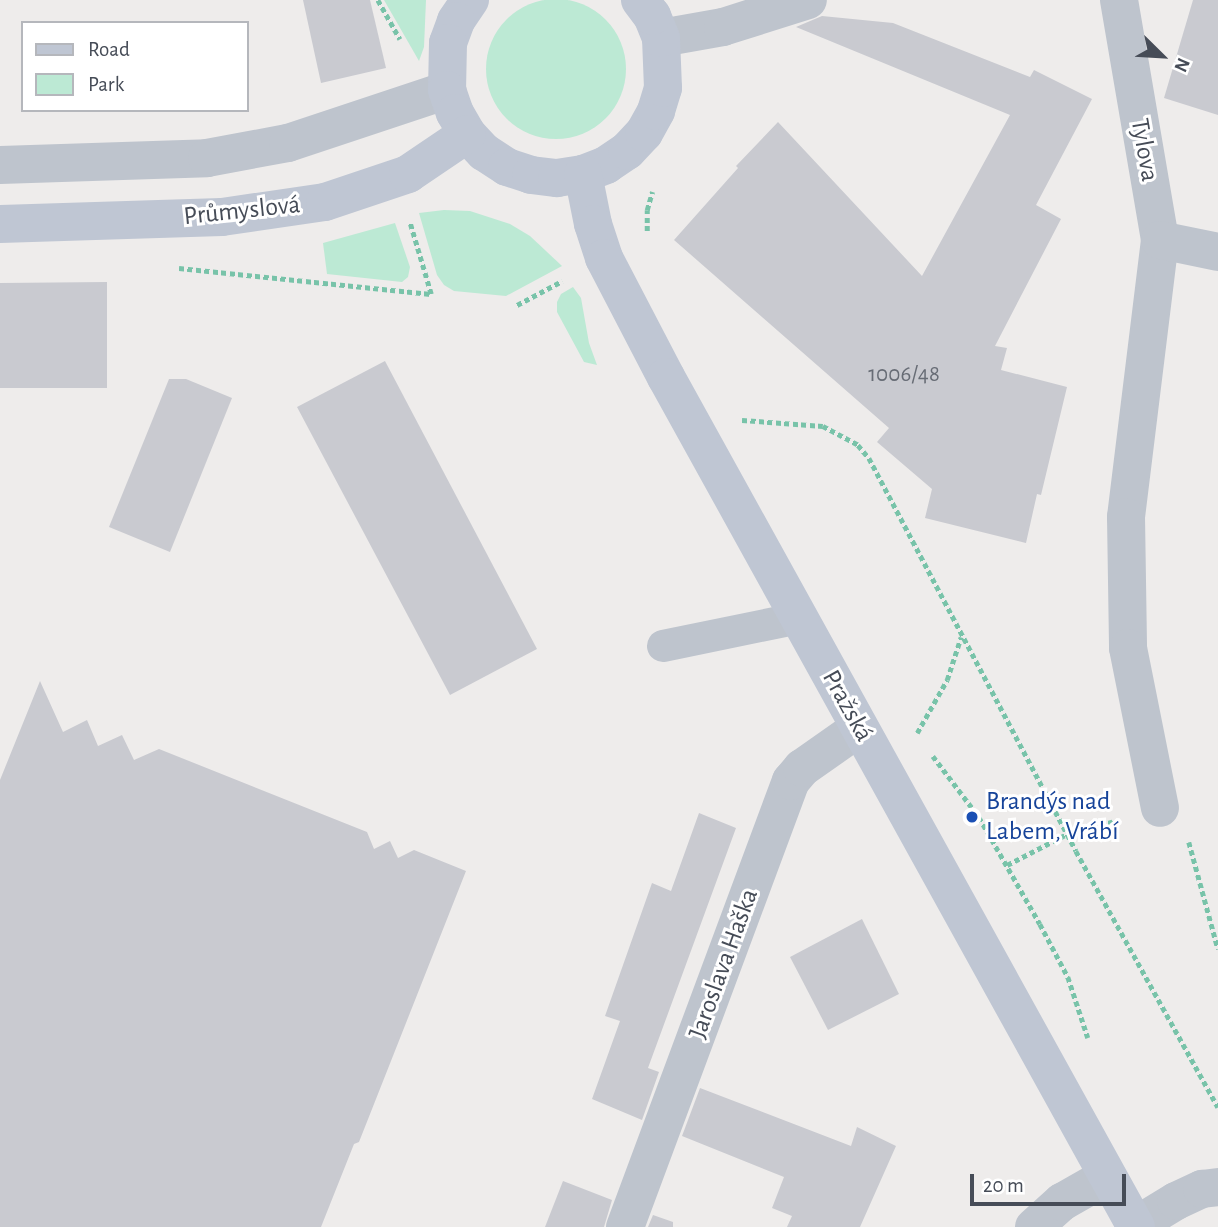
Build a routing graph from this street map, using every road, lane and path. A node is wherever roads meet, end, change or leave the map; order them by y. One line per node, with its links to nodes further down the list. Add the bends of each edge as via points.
1 (470, 0): 6 (main road, via 448,43)
2 (640, 0): 5 (main road)
3 (808, 0): 5 (street, via 723,27)
4 (1119, 0): 14 (street, Tylova)
5 (661, 38): 9 (main road, via 663,88 656,111 627,151)
6 (447, 90): 7 (main road); 8 (street, via 289,143 207,158)
7 (467, 134): 9 (main road, via 484,152 519,171 557,178); 12 (main road, Průmyslová, via 408,174 325,202 222,217)
8 (0, 165)
9 (583, 174): 20 (main road, Pražská, via 604,258)
10 (655, 181): 13 (path, via 647,210)
11 (408, 218): 16 (path, via 431,294)
12 (0, 224)
13 (648, 237)
14 (1160, 240): 15 (street); 28 (street, Tylova, via 1126,517 1128,648)
15 (1218, 252)
16 (178, 268)
17 (563, 280): 18 (path)
18 (517, 304)
19 (731, 420): 21 (path, via 823,426 858,445)
20 (799, 618): 22 (lane); 23 (main road, Pražská)
21 (962, 636): 25 (path, via 947,680); 29 (path)
22 (663, 646)
23 (859, 728): 34 (main road, Pražská); 37 (street, Jaroslava Haška, via 791,781)
24 (911, 729): 25 (path)
25 (916, 734): 26 (path)
26 (924, 745)
27 (932, 755): 30 (path, via 979,817)
28 (1160, 808): 29 (path); 31 (path, via 1186,831)
29 (1067, 834): 30 (path); 33 (path)
30 (1007, 865): 32 (path, via 1068,977)
31 (1218, 949)
32 (1091, 1048)
33 (1218, 1107)
34 (1107, 1177): 36 (main road, Pražská); 38 (street, via 1062,1202)
35 (1218, 1187): 36 (street, via 1176,1201)
36 (1135, 1226)
37 (625, 1227)
38 (1034, 1227)

